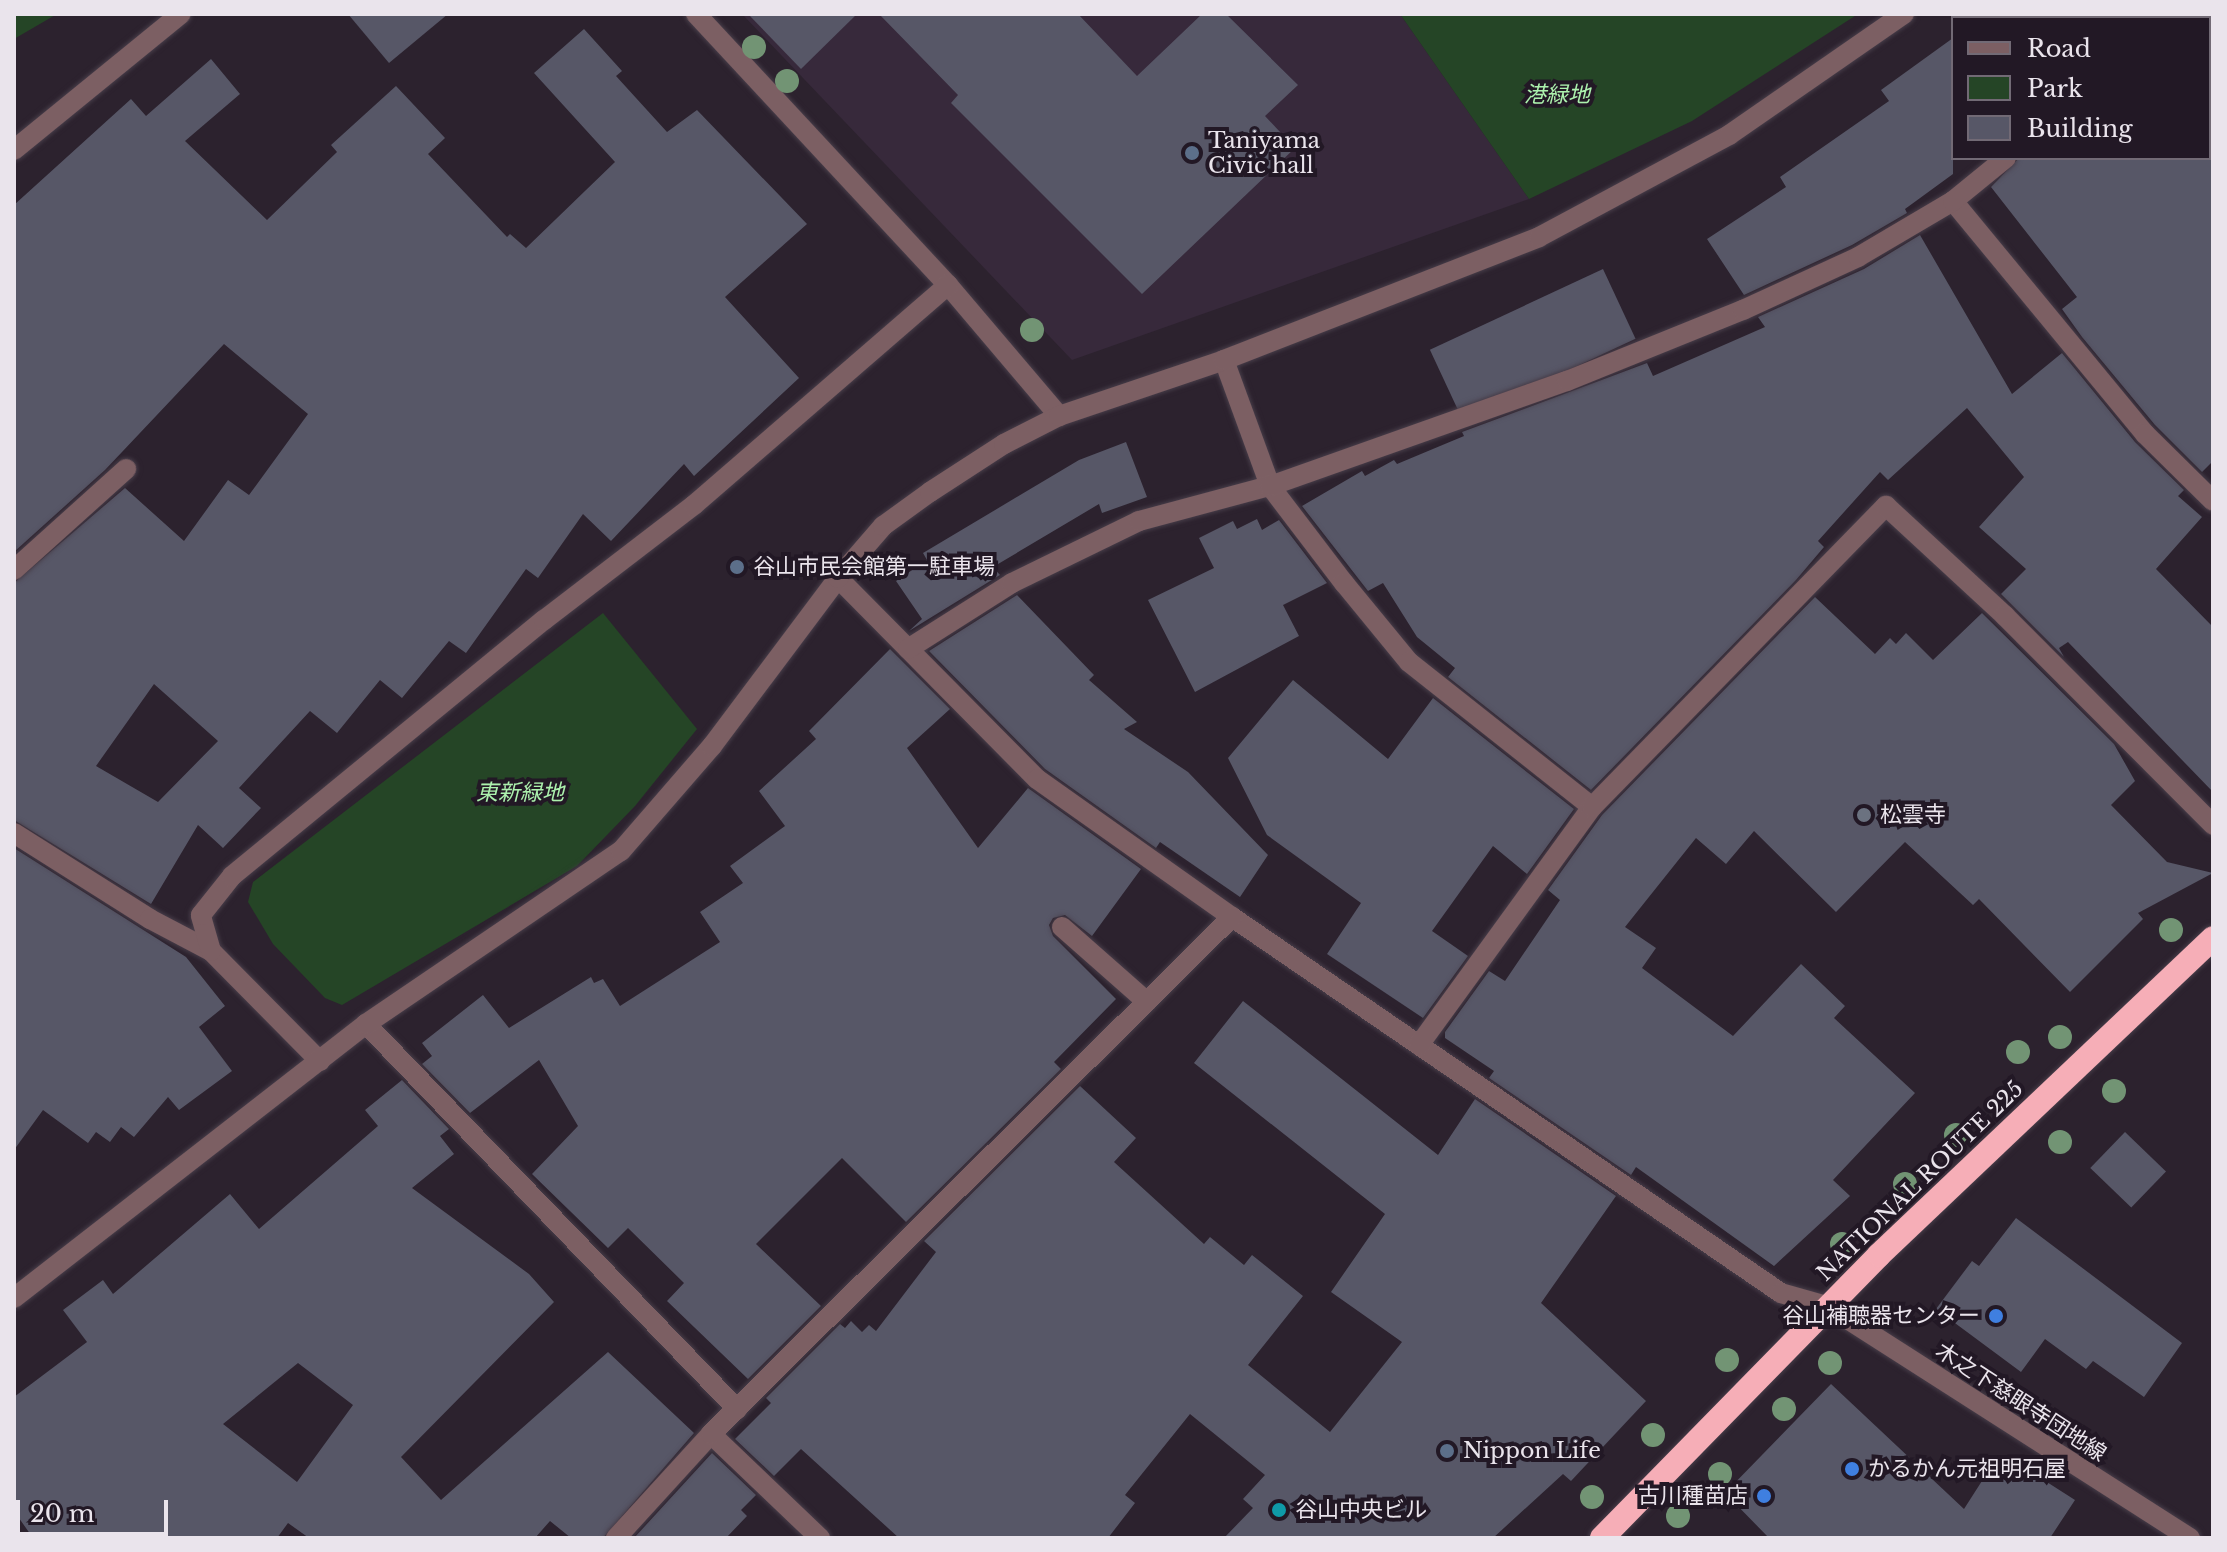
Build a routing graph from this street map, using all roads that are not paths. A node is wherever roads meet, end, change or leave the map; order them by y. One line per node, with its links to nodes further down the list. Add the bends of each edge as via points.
1 (181, 14): 4 (street)
2 (696, 14): 7 (street)
3 (1904, 14): 8 (street, via 1742,127 1653,179 1539,237)
4 (14, 150)
5 (2004, 160): 6 (street)
6 (1953, 201): 11 (street, via 1858,257 1743,310 1567,381); 12 (street, via 2145,434)
7 (948, 285): 9 (street); 22 (street, via 694,505 544,620 232,876 201,915)
8 (1224, 360): 9 (street); 11 (street)
9 (1059, 416): 14 (street, via 1004,444 895,517)
10 (126, 469): 13 (street)
11 (1270, 486): 15 (street, via 1139,521 1012,583); 16 (street, via 1409,662)
12 (2213, 501)
13 (14, 570)
14 (838, 578): 15 (street, 木之下慈眼寺団地線); 24 (street, via 712,746 621,851)
15 (908, 649): 19 (street, 木之下慈眼寺団地線, via 1037,779)
16 (1592, 807): 17 (street, via 1886,506 2005,616); 25 (street)
17 (2213, 825)
18 (14, 833): 22 (street)
19 (1232, 917): 23 (street); 25 (street, 木之下慈眼寺団地線)
20 (1062, 927): 23 (street)
21 (2213, 938): 28 (highway, NATIONAL ROUTE 225)
22 (211, 951): 26 (street)
23 (1147, 1002): 29 (street)
24 (366, 1024): 26 (street); 29 (street)
25 (1419, 1045): 28 (street, 木之下慈眼寺団地線, via 1781,1293)
26 (320, 1061): 27 (street)
27 (14, 1298)
28 (1827, 1306): 33 (highway, NATIONAL ROUTE 225); 34 (street, 木之下慈眼寺団地線)
29 (737, 1409): 30 (street)
30 (711, 1434): 31 (street); 32 (street)
31 (616, 1538)
32 (820, 1538)
33 (1602, 1538)
34 (2190, 1538)

